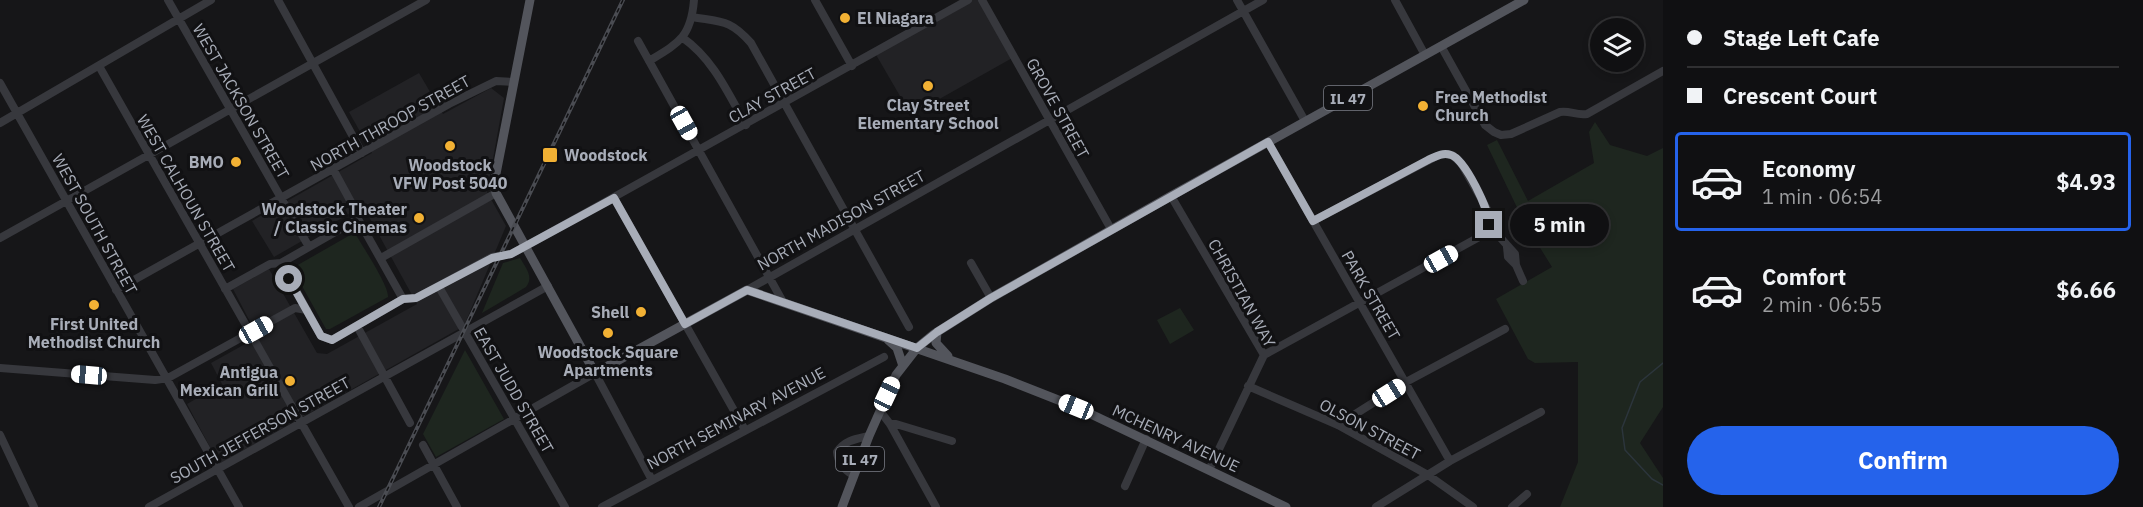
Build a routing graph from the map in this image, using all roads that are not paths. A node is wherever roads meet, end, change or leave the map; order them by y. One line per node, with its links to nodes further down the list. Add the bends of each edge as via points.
1 (168, 0): 16 (street, WEST JACKSON STREET)
2 (211, 0): 16 (street)
3 (278, 0): 22 (street)
4 (426, 0): 22 (street)
5 (530, 0): 26 (main road)
6 (694, 0): 15 (street)
7 (815, 0): 24 (street)
8 (968, 0): 24 (street, CLAY STREET)
9 (982, 0): 31 (street, GROVE STREET)
10 (1238, 0): 14 (street)
11 (1263, 0): 14 (street, NORTH MADISON STREET)
12 (1395, 0): 20 (street)
13 (1524, 0): 19 (main road, IL 47)
14 (1244, 11): 31 (street, NORTH MADISON STREET); 32 (street)
15 (692, 16): 17 (street); 28 (street, via 718,20 744,34)
16 (179, 18): 23 (street); 29 (street, WEST JACKSON STREET)
17 (683, 38): 21 (street); 34 (street, via 707,59)
18 (638, 41): 21 (street)
19 (1441, 46): 20 (main road, IL 47); 25 (street, via 1485,125 1501,135 1560,112 1587,114)
20 (1425, 55): 32 (main road, IL 47)
21 (649, 61): 36 (street)
22 (312, 63): 29 (street); 37 (street)
23 (99, 66): 30 (street); 38 (street, WEST CALHOUN STREET)
24 (852, 66): 28 (street, CLAY STREET)
25 (1663, 71)
26 (514, 82): 37 (street, NORTH THROOP STREET, via 496,81); 40 (main road, via 495,173)
27 (0, 83): 30 (street, WEST SOUTH STREET)
28 (785, 103): 34 (street, CLAY STREET); 48 (street)
29 (230, 109): 38 (street); 42 (street, WEST JACKSON STREET)
30 (18, 112): 33 (street); 44 (street, WEST SOUTH STREET)
31 (1049, 119): 48 (street, NORTH MADISON STREET); 49 (street, GROVE STREET)
32 (1305, 122): 35 (main road, IL 47)
33 (0, 123)
34 (746, 125): 36 (street, CLAY STREET)
35 (1268, 142): 41 (main road, IL 47); 46 (street, PARK STREET)
36 (699, 151): 43 (street, CLAY STREET); 57 (street)
37 (362, 153): 39 (street, NORTH THROOP STREET)
38 (148, 154): 44 (street); 51 (street, WEST CALHOUN STREET)
39 (333, 169): 42 (street, NORTH THROOP STREET); 45 (street)
40 (496, 193): 52 (main road); 54 (street)
41 (1171, 196): 49 (main road, IL 47); 80 (street, CHRISTIAN WAY)
42 (281, 198): 51 (street, NORTH THROOP STREET); 53 (street, WEST JACKSON STREET)
43 (614, 198): 52 (street, CLAY STREET); 71 (street)
44 (67, 200): 50 (street); 62 (street, WEST SOUTH STREET)
45 (358, 219): 53 (street); 54 (street)
46 (1313, 221): 47 (street, via 1437,156 1449,154 1461,163 1487,209); 68 (street, PARK STREET)
47 (1489, 225): 58 (street, via 1515,254); 68 (street, via 1481,236)
48 (855, 229): 57 (street, NORTH MADISON STREET); 73 (street)
49 (1111, 229): 65 (main road, IL 47)
50 (0, 238)
51 (198, 244): 61 (street, WEST CALHOUN STREET); 62 (street, NORTH THROOP STREET)
52 (526, 246): 59 (main road); 60 (street, CLAY STREET, via 492,258)
53 (309, 247): 55 (street)
54 (381, 258): 66 (street)
55 (281, 263): 61 (street, via 270,264); 64 (street)
56 (971, 263): 65 (street)
57 (770, 277): 63 (street, NORTH MADISON STREET); 67 (street)
58 (1522, 281)
59 (548, 286): 75 (street, SOUTH JEFFERSON STREET); 85 (main road)
60 (439, 287): 66 (street, CLAY STREET, via 416,298); 75 (street, EAST JUDD STREET)
61 (225, 289): 77 (street, WEST CALHOUN STREET)
62 (116, 290): 87 (street, WEST SOUTH STREET)
63 (747, 290): 67 (main road, MCHENRY AVENUE); 71 (main road, NORTH MADISON STREET)
64 (298, 295): 69 (street); 70 (street)
65 (991, 298): 76 (main road, IL 47)
66 (403, 299): 72 (street, CLAY STREET)
67 (783, 302): 78 (main road, MCHENRY AVENUE)
68 (1360, 303): 80 (street); 88 (street, PARK STREET)
69 (295, 308): 70 (street); 77 (street)
70 (306, 310): 72 (street, CLAY STREET, via 321,336 332,340)
71 (685, 324): 85 (main road, NORTH MADISON STREET); 97 (street)
72 (357, 326): 86 (street)
73 (909, 327)
74 (1505, 329): 88 (street)
75 (465, 332): 86 (street, SOUTH JEFFERSON STREET); 92 (street, EAST JUDD STREET)
76 (937, 332): 79 (main road, IL 47); 82 (main road, via 936,343)
77 (250, 333): 87 (street); 93 (street, WEST CALHOUN STREET)
78 (885, 337): 79 (main road, MCHENRY AVENUE); 83 (main road, via 897,348)
79 (917, 348): 82 (main road, MCHENRY AVENUE); 83 (main road, IL 47)
80 (1264, 355): 89 (street, CHRISTIAN WAY)
81 (884, 357): 97 (street, NORTH SEMINARY AVENUE)
82 (952, 360): 100 (main road, MCHENRY AVENUE, via 1076,407)
83 (903, 366): 90 (main road, IL 47)
84 (0, 368): 87 (street)
85 (595, 374): 92 (street, NORTH MADISON STREET); 109 (street)
86 (384, 375): 93 (street, SOUTH JEFFERSON STREET); 94 (street)
87 (168, 378): 105 (street, WEST SOUTH STREET)
88 (1406, 382): 96 (street); 103 (street, PARK STREET)
89 (1248, 386): 96 (street, OLSON STREET); 106 (street, CHRISTIAN WAY)
90 (880, 411): 95 (street); 99 (main road, IL 47)
91 (1541, 412): 103 (street)
92 (515, 419): 104 (street, NORTH MADISON STREET); 118 (street, EAST JUDD STREET)
93 (300, 423): 105 (street, SOUTH JEFFERSON STREET); 115 (street, WEST CALHOUN STREET)
94 (410, 423)
95 (890, 424): 101 (street); 121 (street)
96 (1338, 425): 108 (street, OLSON STREET)
97 (745, 430): 109 (street, NORTH SEMINARY AVENUE)
98 (0, 435): 112 (street)
99 (869, 436): 107 (main road, IL 47); 107 (street, via 850,440 837,452 842,466)
100 (1146, 439): 106 (main road, MCHENRY AVENUE); 110 (street)
101 (952, 441)
102 (423, 445): 104 (street)
103 (1450, 461): 108 (street)
104 (434, 465): 116 (street, NORTH MADISON STREET); 117 (street)
105 (218, 470): 113 (street, SOUTH JEFFERSON STREET); 114 (street, WEST SOUTH STREET)
106 (1209, 470): 122 (main road, MCHENRY AVENUE)
107 (853, 475): 120 (main road, IL 47)
108 (1428, 475): 123 (street); 124 (street, OLSON STREET)
109 (652, 480): 119 (street, NORTH SEMINARY AVENUE)
110 (1125, 486)
111 (1527, 494): 125 (street)
112 (34, 507)
113 (149, 507)
114 (239, 507)
115 (349, 507)
116 (359, 507)
117 (457, 507)
118 (565, 507)
119 (602, 507)
120 (842, 507)
121 (936, 507)
122 (1286, 507)
123 (1376, 507)
124 (1473, 507)
125 (1512, 507)

